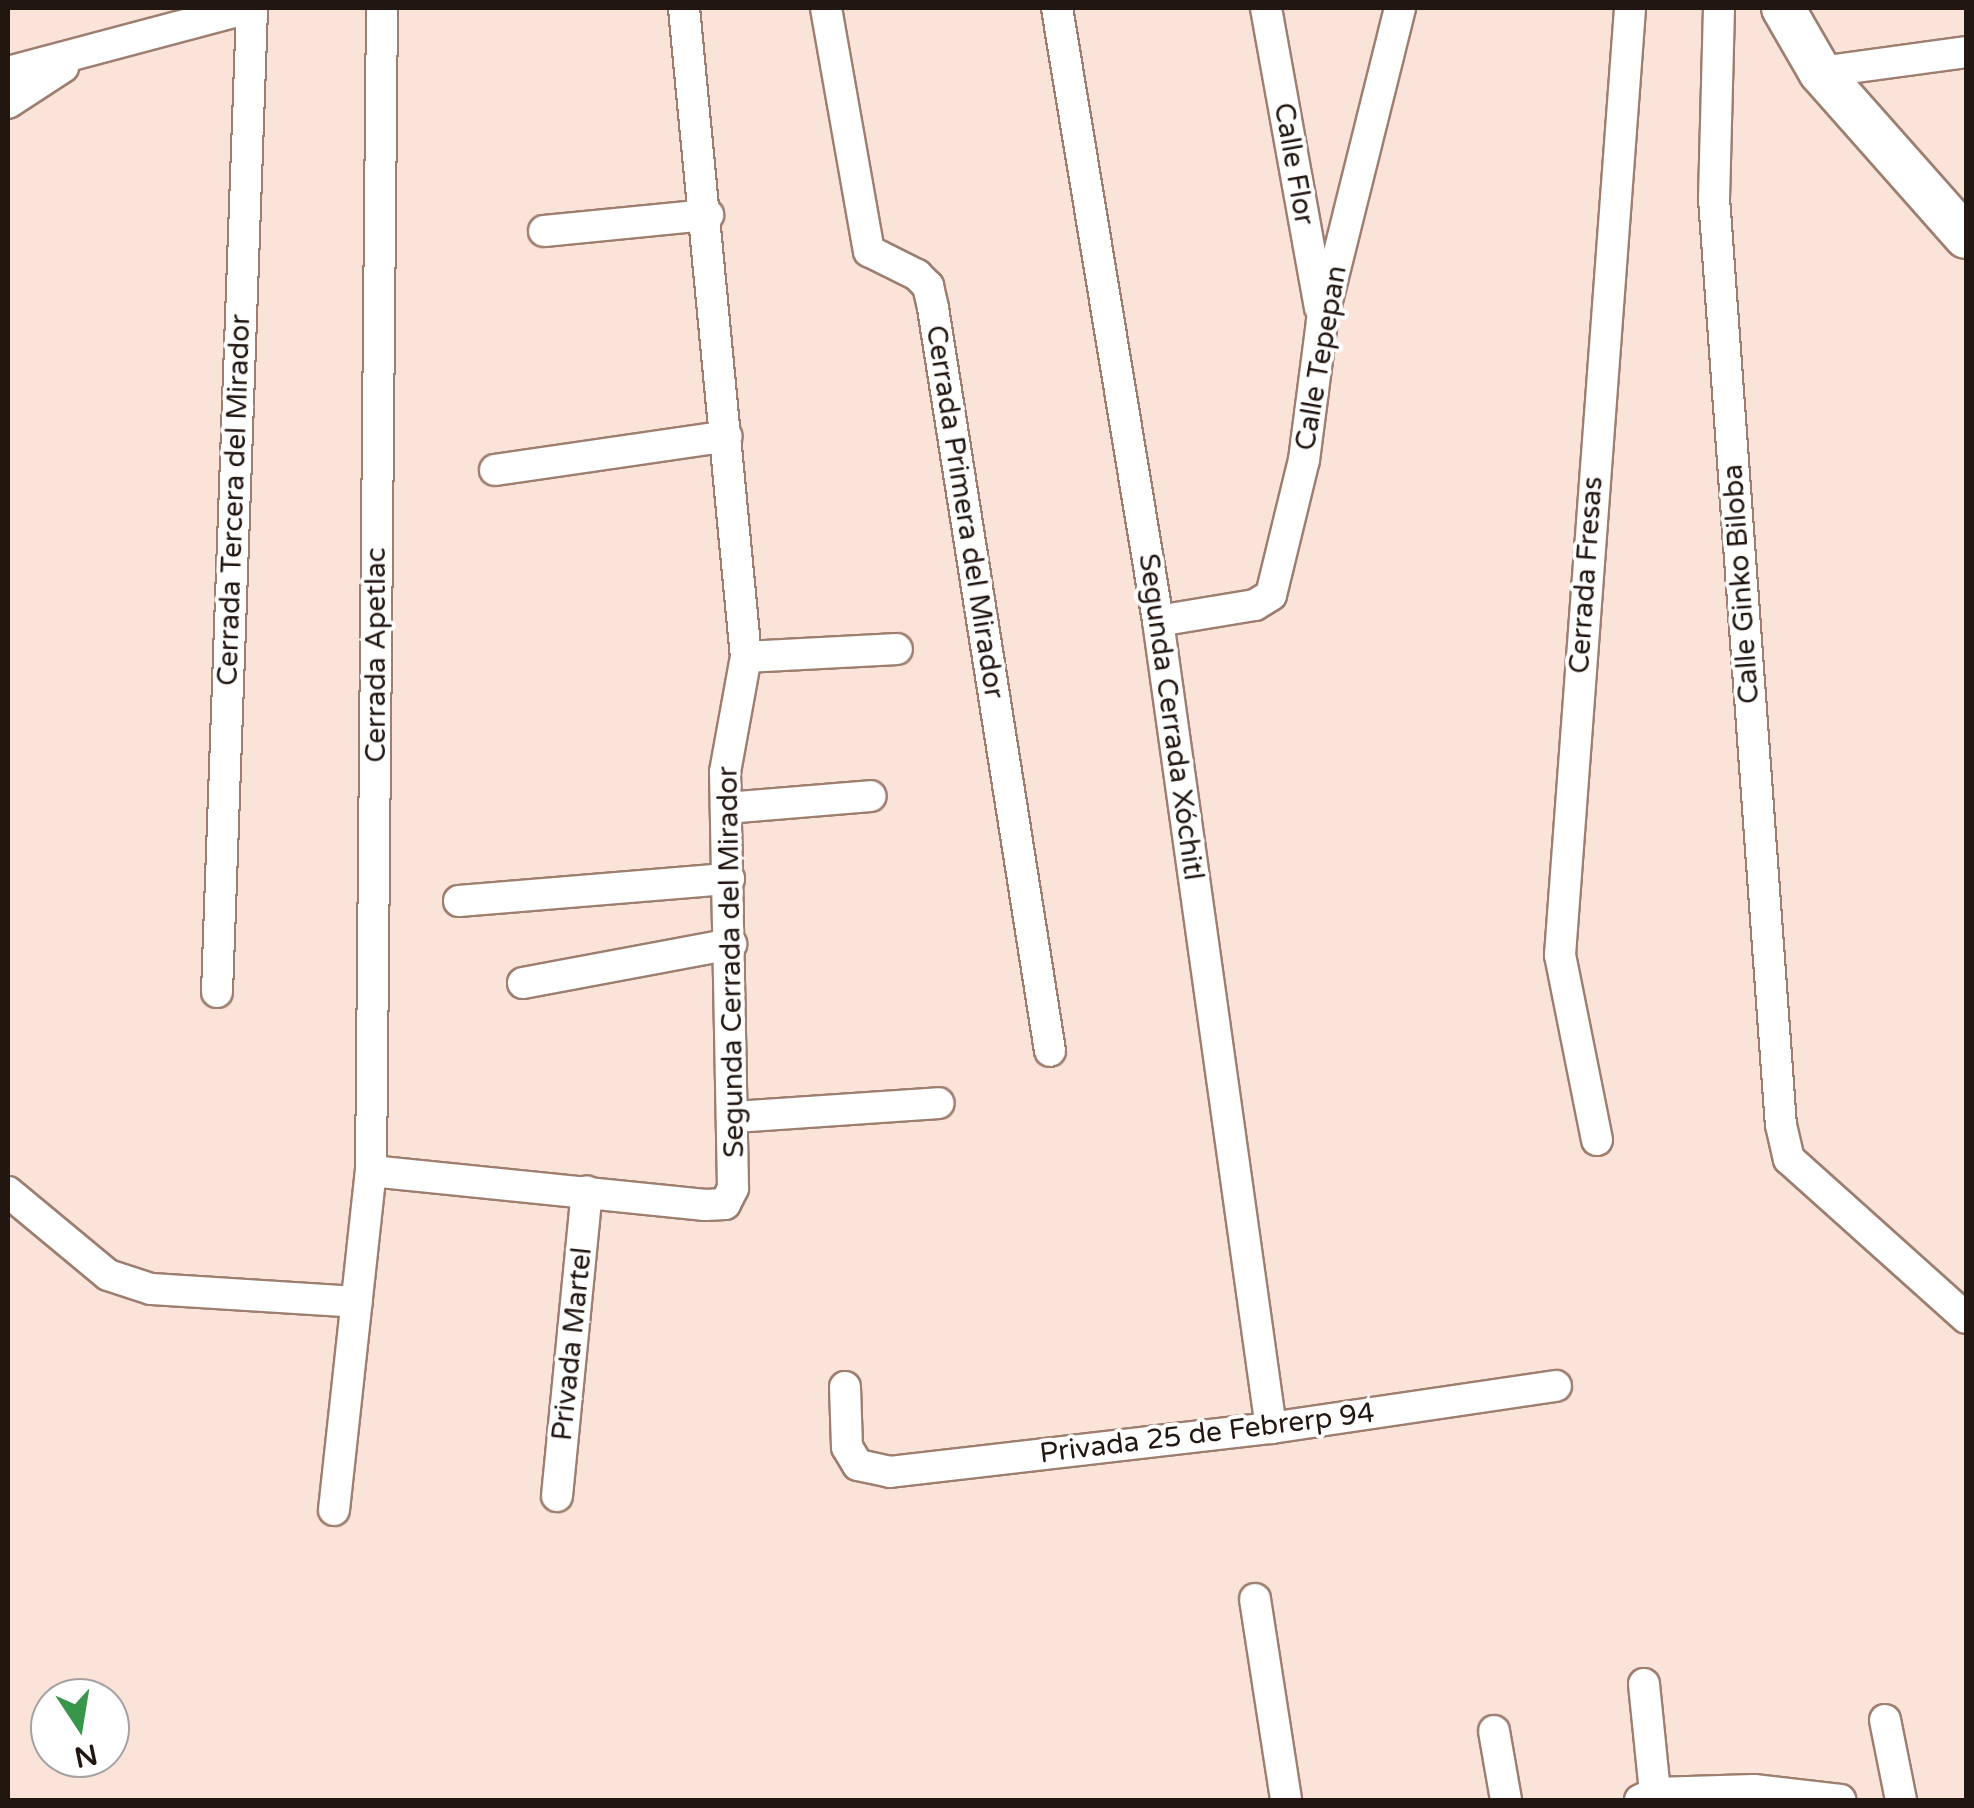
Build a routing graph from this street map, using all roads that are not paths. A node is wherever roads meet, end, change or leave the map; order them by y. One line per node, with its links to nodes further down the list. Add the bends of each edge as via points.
1 (250, 8): 11 (street); 32 (street, Cerrada Tercera del Mirador)
2 (382, 8): 37 (street, Cerrada Apetlac)
3 (684, 8): 17 (street, Segunda Cerrada del Mirador)
4 (826, 8): 33 (street, Cerrada Primera del Mirador, via 869,251 917,275 928,286 933,308)
5 (1057, 8): 23 (street, Segunda Cerrada Xóchitl)
6 (1266, 8): 20 (street, Calle Flor)
7 (1400, 8): 20 (street, Calle Tepepan)
8 (1630, 8): 36 (street, Cerrada Fresas, via 1560,955)
9 (1719, 8): 41 (street, Calle Ginko Biloba, via 1714,198 1769,974 1789,1159)
10 (1783, 8): 15 (main road)
11 (201, 13): 12 (street)
12 (87, 52): 14 (street); 16 (street)
13 (1966, 52): 15 (street)
14 (8, 72)
15 (1820, 72): 19 (main road)
16 (8, 103)
17 (708, 215): 18 (street); 21 (street, Segunda Cerrada del Mirador)
18 (544, 231)
19 (1966, 237)
20 (1322, 321): 23 (street, Calle Tepepan, via 1304,460 1271,595 1256,605)
21 (727, 436): 22 (street); 25 (street, Segunda Cerrada del Mirador)
22 (495, 470)
23 (1158, 621): 44 (street, Segunda Cerrada Xóchitl)
24 (898, 649): 25 (street)
25 (746, 657): 27 (street, Segunda Cerrada del Mirador, via 725,772)
26 (871, 796): 27 (street)
27 (726, 808): 28 (street, Segunda Cerrada del Mirador)
28 (729, 880): 29 (street); 30 (street, Segunda Cerrada del Mirador)
29 (459, 901)
30 (731, 944): 31 (street); 35 (street, Segunda Cerrada del Mirador)
31 (523, 983)
32 (217, 992)
33 (1050, 1052)
34 (938, 1103): 35 (street)
35 (735, 1116): 39 (street, Segunda Cerrada del Mirador, via 733,1188 725,1204)
36 (1597, 1140)
37 (372, 1171): 39 (street, Segunda Cerrada del Mirador); 40 (street, Cerrada Apetlac)
38 (8, 1192): 40 (street, via 122,1280 151,1288)
39 (587, 1192): 45 (street, Privada Martel)
40 (357, 1302): 46 (street, Cerrada Apetlac)
41 (1966, 1318)
42 (1556, 1386): 44 (street, Privada 25 de Febrerp 94)
43 (845, 1387): 44 (street, Privada 25 de Febrerp 94, via 847,1447 858,1465 890,1472)
44 (1271, 1428)
45 (557, 1496)
46 (334, 1510)
47 (1255, 1598): 52 (street)
48 (1644, 1684): 51 (street)
49 (1885, 1720): 55 (street)
50 (1494, 1731): 53 (street)
51 (1648, 1797): 54 (street, via 1754,1790)
52 (1286, 1800)
53 (1506, 1800)
54 (1840, 1800)
55 (1901, 1800)

